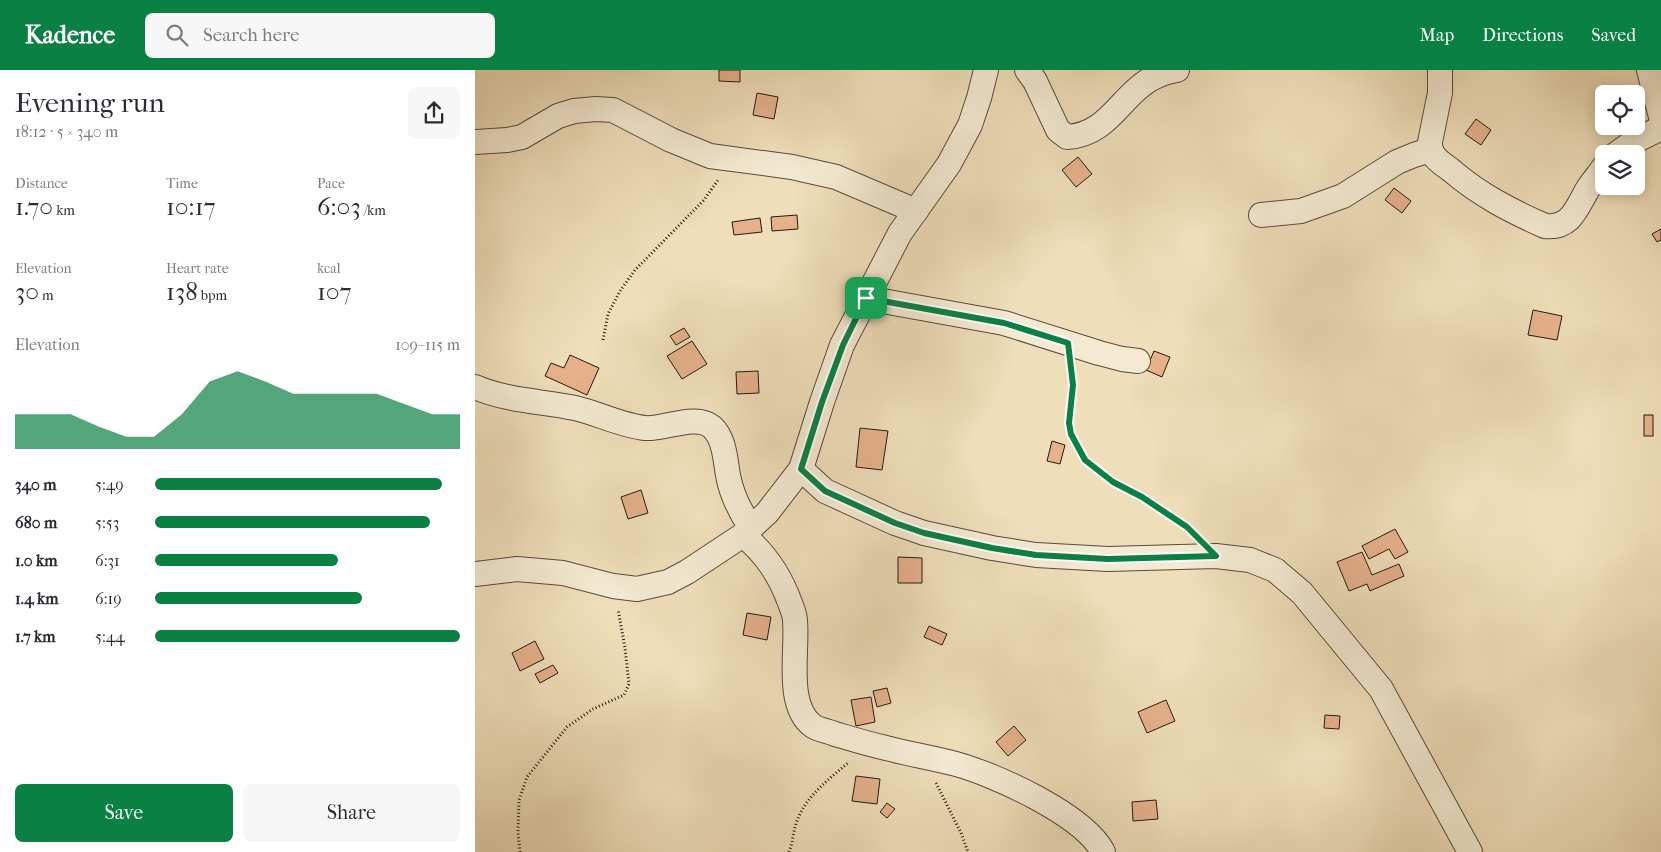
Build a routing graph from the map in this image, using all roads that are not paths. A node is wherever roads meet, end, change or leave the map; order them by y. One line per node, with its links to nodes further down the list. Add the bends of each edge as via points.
1 (986, 70): 12 (street, via 970,124 949,164)
2 (1027, 70): 3 (street, via 1058,130 1067,137 1082,134 1101,124 1141,85)
3 (1177, 70)
4 (1441, 70): 10 (street)
5 (1649, 70): 6 (street)
6 (1661, 117)
7 (1661, 128): 9 (street)
8 (475, 142): 12 (street, via 522,137 558,116 574,111 613,110 710,156 792,167 836,177)
9 (1629, 145)
10 (1431, 150): 11 (street, via 1435,158 1491,201 1545,226 1560,225 1571,218); 13 (street, via 1397,162 1343,196 1301,211)
11 (1595, 180)
12 (916, 211): 14 (street, via 900,233)
13 (1261, 215)
14 (866, 298): 15 (street, via 1004,323); 17 (street, via 843,345)
15 (1138, 361)
16 (475, 387): 18 (street, via 502,396 576,408 645,428 687,422 711,425 723,446 729,481)
17 (801, 469): 18 (street, via 767,513); 21 (street, via 825,491 895,523 992,548 1036,555 1108,559 1216,556 1250,560 1275,570 1302,593 1381,690)
18 (747, 532): 19 (street, via 668,582 637,589 563,573 517,569); 20 (street, via 779,577 795,619 795,685 804,716 813,726 988,774 1076,822)
19 (475, 574)
20 (1103, 852)
21 (1470, 852)

